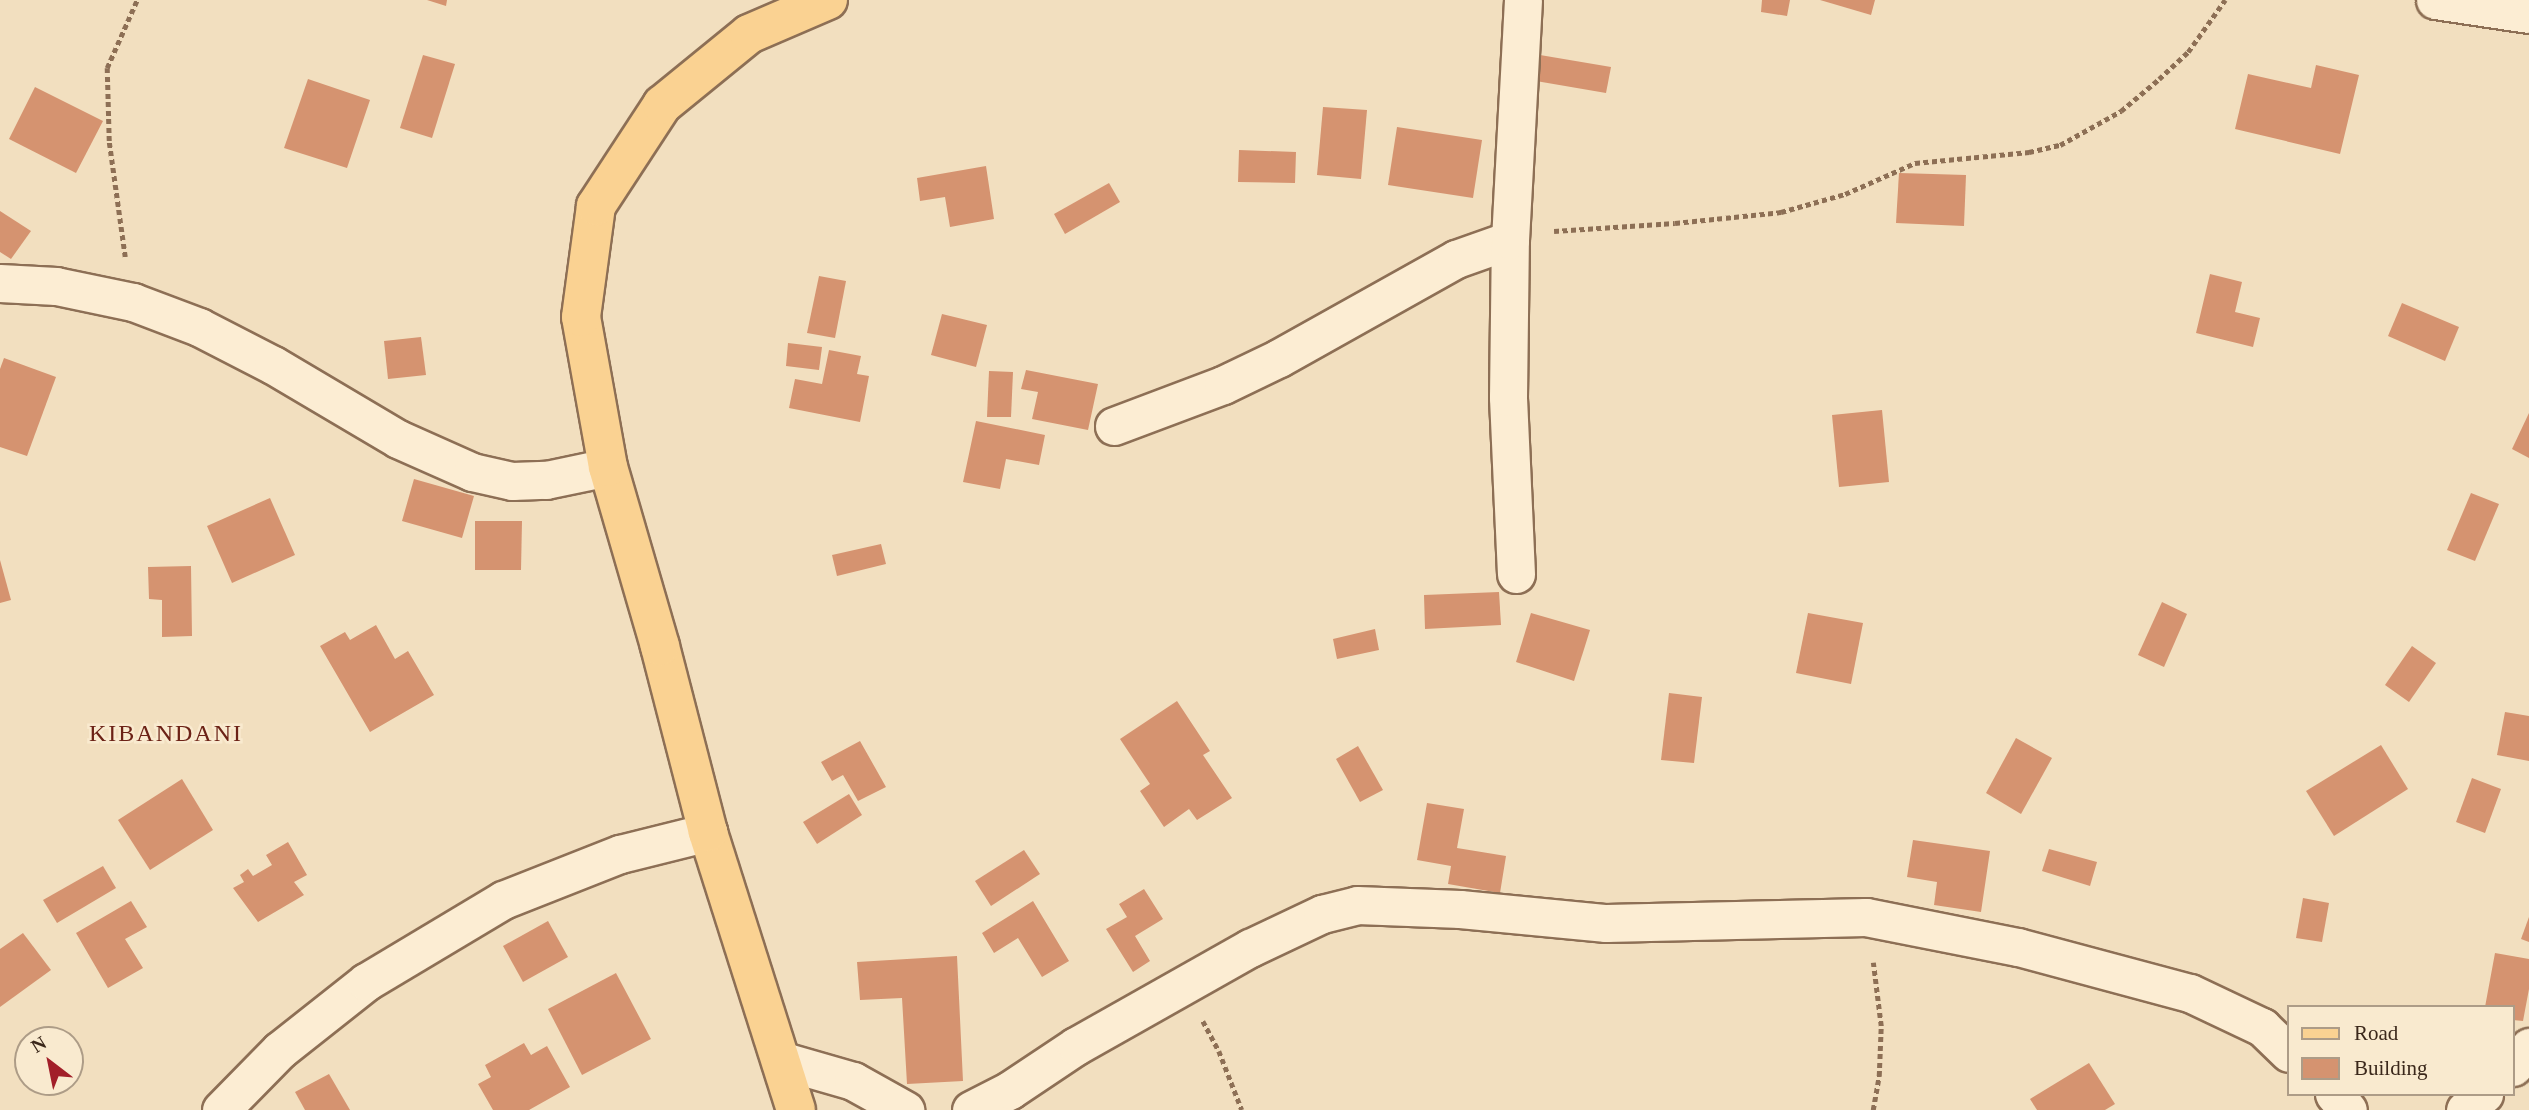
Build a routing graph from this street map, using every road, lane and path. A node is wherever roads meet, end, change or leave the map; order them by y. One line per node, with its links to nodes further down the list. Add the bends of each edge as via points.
1 (137, 0): 9 (path, via 107,68 106,96 116,205)
2 (828, 0): 11 (main road, via 749,34 662,105 596,206 581,317)
3 (1523, 0): 7 (street)
4 (2225, 0): 7 (path, via 2188,52 2160,79 2121,111 2060,145 1915,163 1845,194 1781,212 1554,231)
5 (2435, 0): 6 (street)
6 (2529, 14)
7 (1510, 240): 10 (street, via 1456,259 1223,385); 12 (street, via 1508,397)
8 (0, 283): 9 (street, via 56,286)
9 (133, 302): 11 (street, via 199,327 398,439 472,472 512,481 546,480)
10 (1114, 426)
11 (608, 467): 13 (main road)
12 (1516, 574)
13 (708, 832): 18 (main road); 22 (street, via 620,854 503,900 366,982 280,1050)
14 (1866, 917): 15 (street, via 1606,923 1357,905 1322,914); 17 (street, via 2018,947 2190,993 2262,1027); 27 (path, via 1881,1026)
15 (1181, 986): 25 (street); 26 (path, via 1219,1051)
16 (2529, 1047): 19 (street)
17 (2288, 1052)
18 (780, 1060): 23 (main road); 24 (street, via 853,1081)
19 (2515, 1065)
20 (2336, 1096): 28 (street)
21 (2482, 1096): 29 (street)
22 (221, 1110)
23 (796, 1110)
24 (905, 1110)
25 (971, 1110)
26 (1242, 1110)
27 (1873, 1110)
28 (2348, 1110)
29 (2465, 1110)

